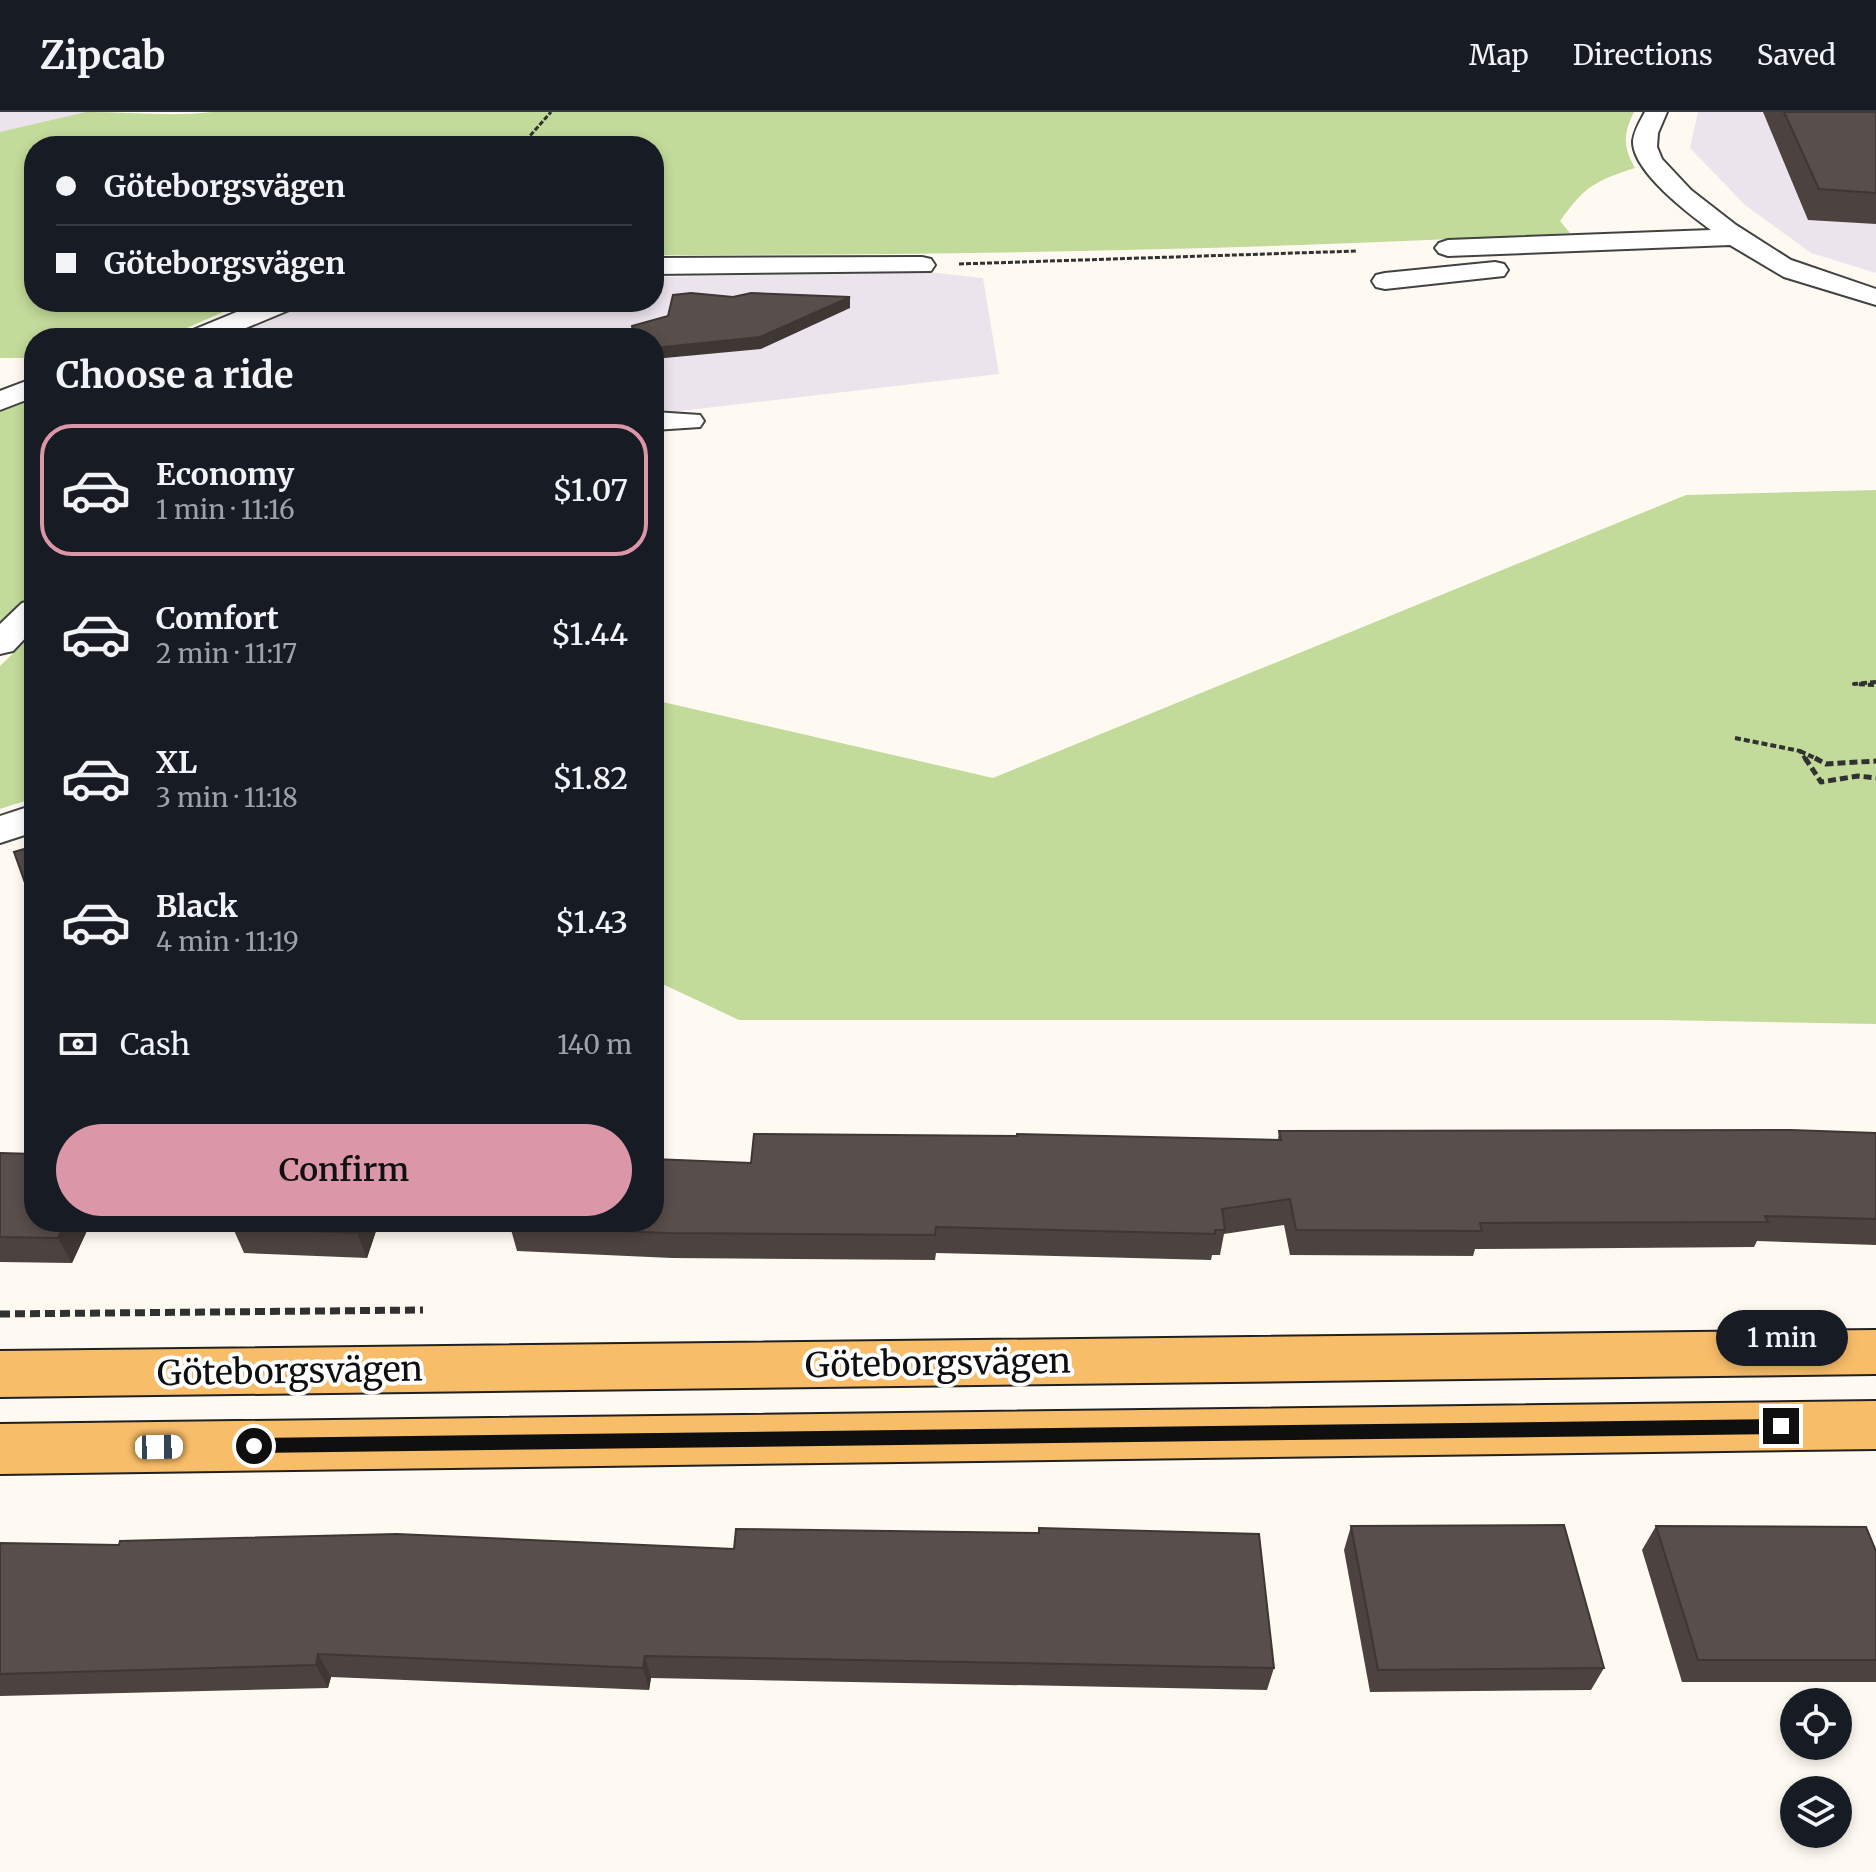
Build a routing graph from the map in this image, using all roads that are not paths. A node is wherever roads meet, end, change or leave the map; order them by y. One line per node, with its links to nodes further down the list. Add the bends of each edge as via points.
1 (1656, 112): 2 (street, via 1645,135 1649,158 1670,184)
2 (1734, 237): 3 (street); 8 (street, via 1780,265)
3 (1586, 243): 4 (street); 7 (street, via 1574,260)
4 (1448, 248)
5 (664, 265): 6 (street, via 704,259 760,271)
6 (922, 265)
7 (1385, 281)
8 (1876, 299): 9 (street)
9 (1818, 305)
10 (260, 312): 11 (street)
11 (222, 328)
12 (0, 376): 13 (street)
13 (24, 382)
14 (24, 389): 15 (street)
15 (0, 401)
16 (664, 421): 17 (street)
17 (689, 421)
18 (24, 620): 19 (street)
19 (0, 643)
20 (24, 822): 21 (street)
21 (0, 830)
22 (1876, 1352): 23 (main road, Göteborgsvägen)
23 (0, 1374)
24 (1876, 1425): 25 (main road)
25 (0, 1449)

